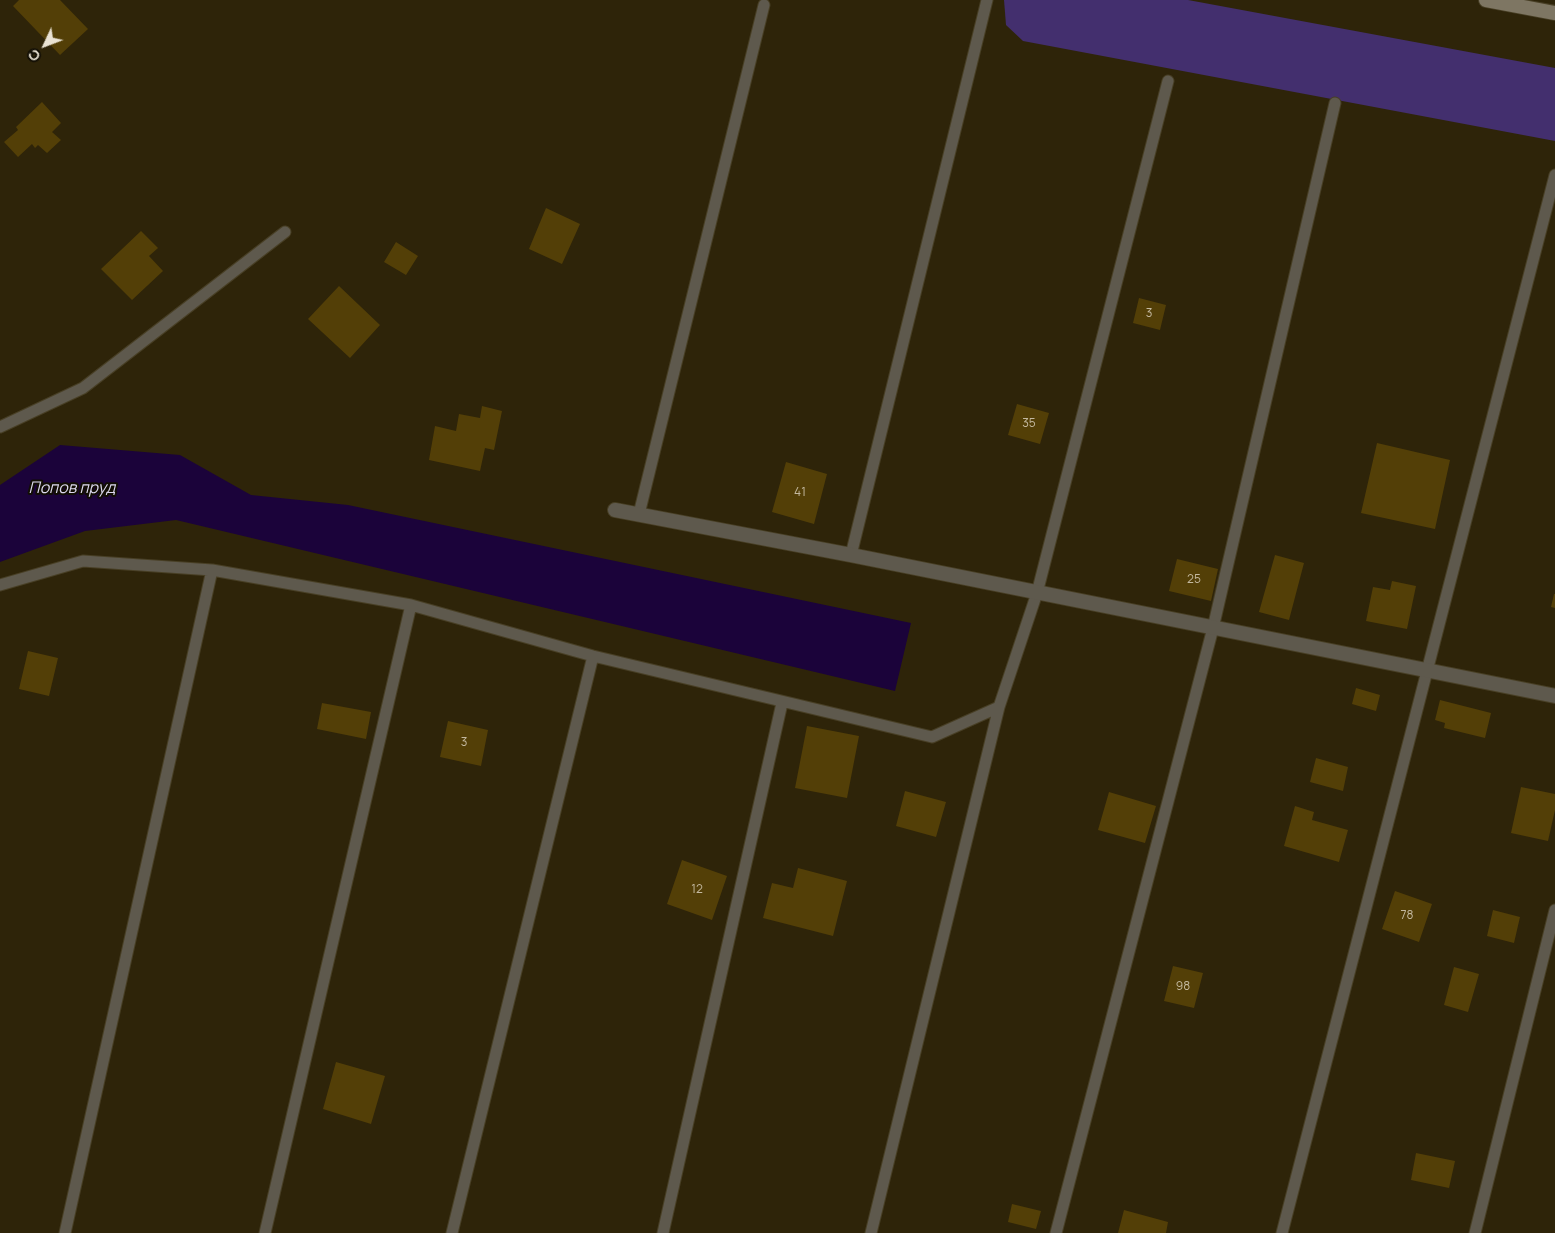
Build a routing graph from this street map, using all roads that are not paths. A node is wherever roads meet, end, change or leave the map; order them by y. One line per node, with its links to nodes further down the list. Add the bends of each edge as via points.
1 (987, 0): 12 (lane)
2 (1486, 0): 4 (main road)
3 (764, 5): 11 (lane)
4 (1555, 12)
5 (1168, 81): 15 (lane)
6 (1334, 103): 17 (lane)
7 (1555, 175): 19 (lane)
8 (285, 232): 9 (lane, via 83,388)
9 (0, 427)
10 (615, 510): 11 (street)
11 (639, 514): 12 (street)
12 (851, 555): 15 (street)
13 (212, 570): 14 (lane, via 83,561); 16 (lane); 24 (lane)
14 (0, 585)
15 (1037, 593): 17 (street); 22 (lane)
16 (411, 605): 18 (lane); 25 (lane)
17 (1213, 628): 19 (street); 29 (lane)
18 (593, 656): 21 (lane); 26 (lane)
19 (1426, 670): 20 (street); 30 (lane)
20 (1555, 696)
21 (782, 703): 22 (lane, via 932,737); 27 (lane)
22 (999, 706): 28 (lane)
23 (1555, 910): 31 (lane)
24 (65, 1233)
25 (266, 1233)
26 (452, 1233)
27 (663, 1233)
28 (871, 1233)
29 (1056, 1233)
30 (1282, 1233)
31 (1474, 1233)

